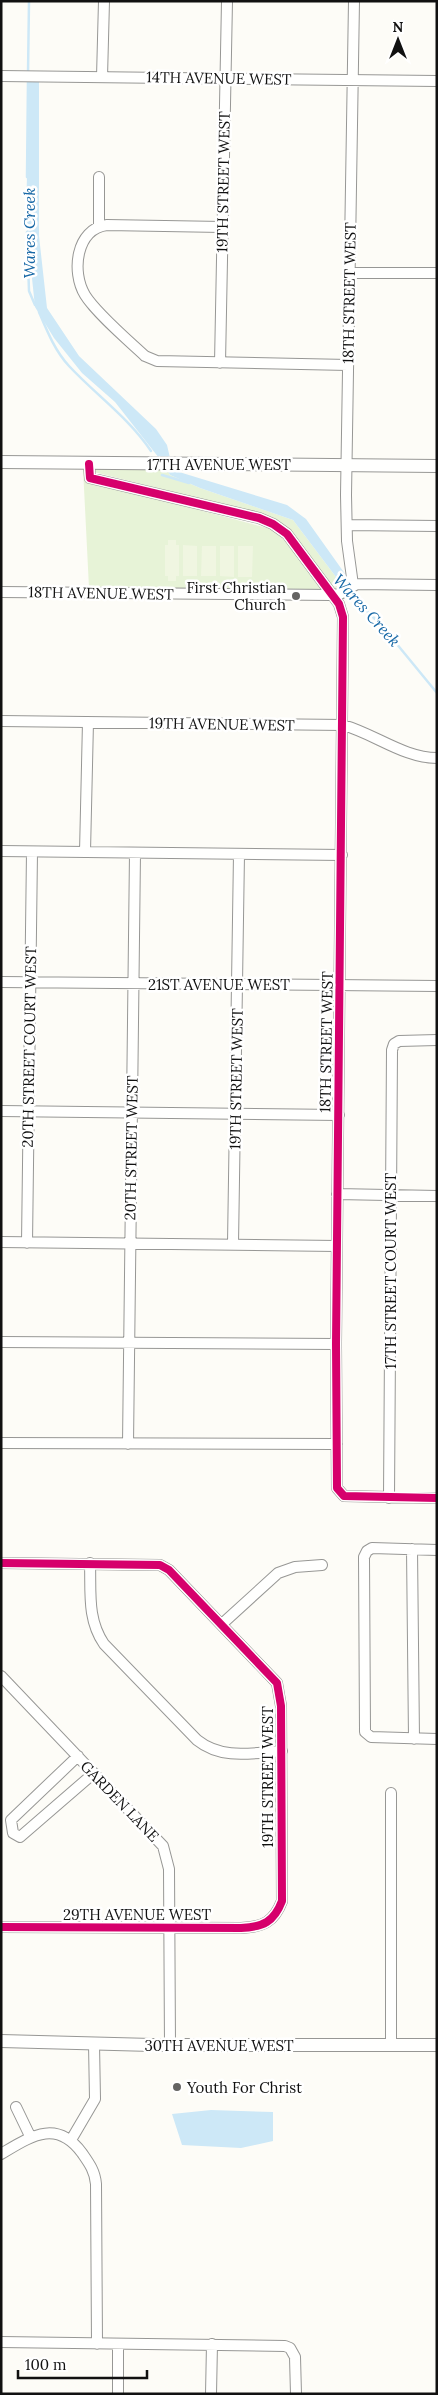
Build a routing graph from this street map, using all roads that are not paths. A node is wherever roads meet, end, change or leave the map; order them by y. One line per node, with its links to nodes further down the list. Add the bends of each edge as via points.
1 (104, 1): 5 (street)
2 (227, 1): 6 (street, 19TH STREET WEST)
3 (354, 1): 7 (street, 18TH STREET WEST)
4 (1, 76): 5 (street, 14TH AVENUE WEST)
5 (102, 77): 6 (street, 14TH AVENUE WEST)
6 (225, 78): 7 (street, 14TH AVENUE WEST); 11 (street, 19TH STREET WEST)
7 (353, 80): 8 (street, 14TH AVENUE WEST); 12 (street, 18TH STREET WEST)
8 (437, 82)
9 (99, 177): 10 (street)
10 (99, 226): 11 (street); 14 (street, via 90,231 79,251 80,277 89,299 145,356 168,362)
11 (222, 227): 14 (street, 19TH STREET WEST)
12 (350, 273): 13 (street); 15 (street, 18TH STREET WEST)
13 (437, 273)
14 (220, 363): 15 (street)
15 (348, 365): 18 (street, 18TH STREET WEST)
16 (1, 462): 17 (street, 17TH AVENUE WEST)
17 (89, 464): 18 (street, 17TH AVENUE WEST); 25 (street, 18TH STREET WEST, via 90,478 273,524 292,540)
18 (347, 465): 19 (street, 17TH AVENUE WEST); 20 (street, 18TH STREET WEST)
19 (437, 466)
20 (347, 526): 21 (street); 23 (street, 18TH STREET WEST)
21 (437, 526)
22 (437, 585): 23 (street, 18TH AVENUE WEST)
23 (349, 588): 25 (street, 18TH AVENUE WEST)
24 (1, 592): 25 (street, 18TH AVENUE WEST)
25 (331, 595): 28 (street, 18TH STREET WEST, via 339,604 343,618)
26 (1, 722): 27 (street, 19TH AVENUE WEST)
27 (88, 722): 28 (street, 19TH AVENUE WEST); 32 (street)
28 (343, 726): 29 (street, 19TH AVENUE WEST, via 363,731 421,758); 35 (street, 18TH STREET WEST)
29 (437, 758)
30 (1, 851): 31 (street)
31 (32, 852): 32 (street); 37 (street, 20TH STREET COURT WEST)
32 (85, 852): 33 (street)
33 (135, 853): 34 (street); 38 (street, 20TH STREET WEST)
34 (240, 854): 35 (street); 39 (street, 19TH STREET WEST)
35 (342, 855): 40 (street, 18TH STREET WEST)
36 (1, 982): 37 (street, 21ST AVENUE WEST)
37 (30, 983): 38 (street, 21ST AVENUE WEST); 44 (street, 20TH STREET COURT WEST)
38 (134, 983): 39 (street, 21ST AVENUE WEST); 45 (street, 20TH STREET WEST)
39 (237, 984): 40 (street, 21ST AVENUE WEST); 46 (street, 19TH STREET WEST)
40 (340, 985): 41 (street, 21ST AVENUE WEST); 47 (street, 18TH STREET WEST)
41 (437, 986)
42 (437, 1040): 49 (street, 17TH STREET COURT WEST, via 404,1040 394,1044 392,1050)
43 (1, 1111): 44 (street)
44 (28, 1112): 45 (street); 52 (street, 20TH STREET COURT WEST)
45 (130, 1112): 46 (street); 53 (street, 20TH STREET WEST)
46 (235, 1114): 47 (street); 54 (street, 19TH STREET WEST)
47 (339, 1115): 48 (street, 18TH STREET WEST)
48 (337, 1194): 49 (street); 55 (street, 18TH STREET WEST)
49 (391, 1195): 50 (street); 62 (street, 17TH STREET COURT WEST)
50 (437, 1196)
51 (1, 1242): 52 (street)
52 (27, 1242): 53 (street)
53 (130, 1243): 54 (street); 57 (street, 20TH STREET WEST)
54 (233, 1244): 55 (street)
55 (337, 1246): 58 (street, 18TH STREET WEST)
56 (1, 1342): 57 (street)
57 (129, 1343): 58 (street); 60 (street, 20TH STREET WEST)
58 (336, 1344): 61 (street, 18TH STREET WEST)
59 (1, 1443): 60 (street)
60 (128, 1444): 61 (street)
61 (337, 1444): 62 (street, 18TH STREET WEST, via 337,1488 340,1493 344,1496)
62 (389, 1498): 63 (street)
63 (437, 1498)
64 (412, 1549): 65 (street); 71 (street); 71 (street, via 372,1548 364,1557 364,1729 371,1737)
65 (437, 1550)
66 (1, 1563): 67 (street, 19TH STREET WEST)
67 (90, 1563): 69 (street, 19TH STREET WEST, via 160,1565 175,1574); 73 (street, via 91,1611 96,1632 197,1740 218,1752)
68 (322, 1565): 69 (street, via 296,1567 278,1573)
69 (222, 1624): 73 (street, 19TH STREET WEST, via 277,1683)
70 (1, 1676): 74 (street, GARDEN LANE)
71 (414, 1739): 72 (street)
72 (437, 1739)
73 (282, 1751): 77 (street, 19TH STREET WEST, via 282,1900)
74 (78, 1756): 75 (street, GARDEN LANE); 75 (street, via 11,1820 14,1833 20,1837)
75 (94, 1773): 79 (street, GARDEN LANE, via 163,1846 169,1869)
76 (391, 1793): 83 (street)
77 (272, 1920): 79 (street, 29TH AVENUE WEST, via 258,1927)
78 (1, 1927): 79 (street, 29TH AVENUE WEST)
79 (170, 1928): 82 (street, GARDEN LANE)
80 (1, 2041): 81 (street, 30TH AVENUE WEST)
81 (94, 2044): 82 (street, 30TH AVENUE WEST); 87 (street, via 94,2099)
82 (170, 2045): 83 (street, 30TH AVENUE WEST)
83 (391, 2045): 84 (street, 30TH AVENUE WEST)
84 (437, 2045)
85 (16, 2107): 86 (street)
86 (30, 2136): 87 (street, via 48,2133); 88 (street)
87 (71, 2140): 90 (street, via 96,2177)
88 (1, 2154)
89 (1, 2342): 90 (street)
90 (97, 2344): 91 (street)
91 (118, 2344): 92 (street); 93 (street)
92 (212, 2344): 94 (street); 95 (street, via 285,2346 294,2352)
93 (118, 2394)
94 (211, 2394)
95 (296, 2394)

